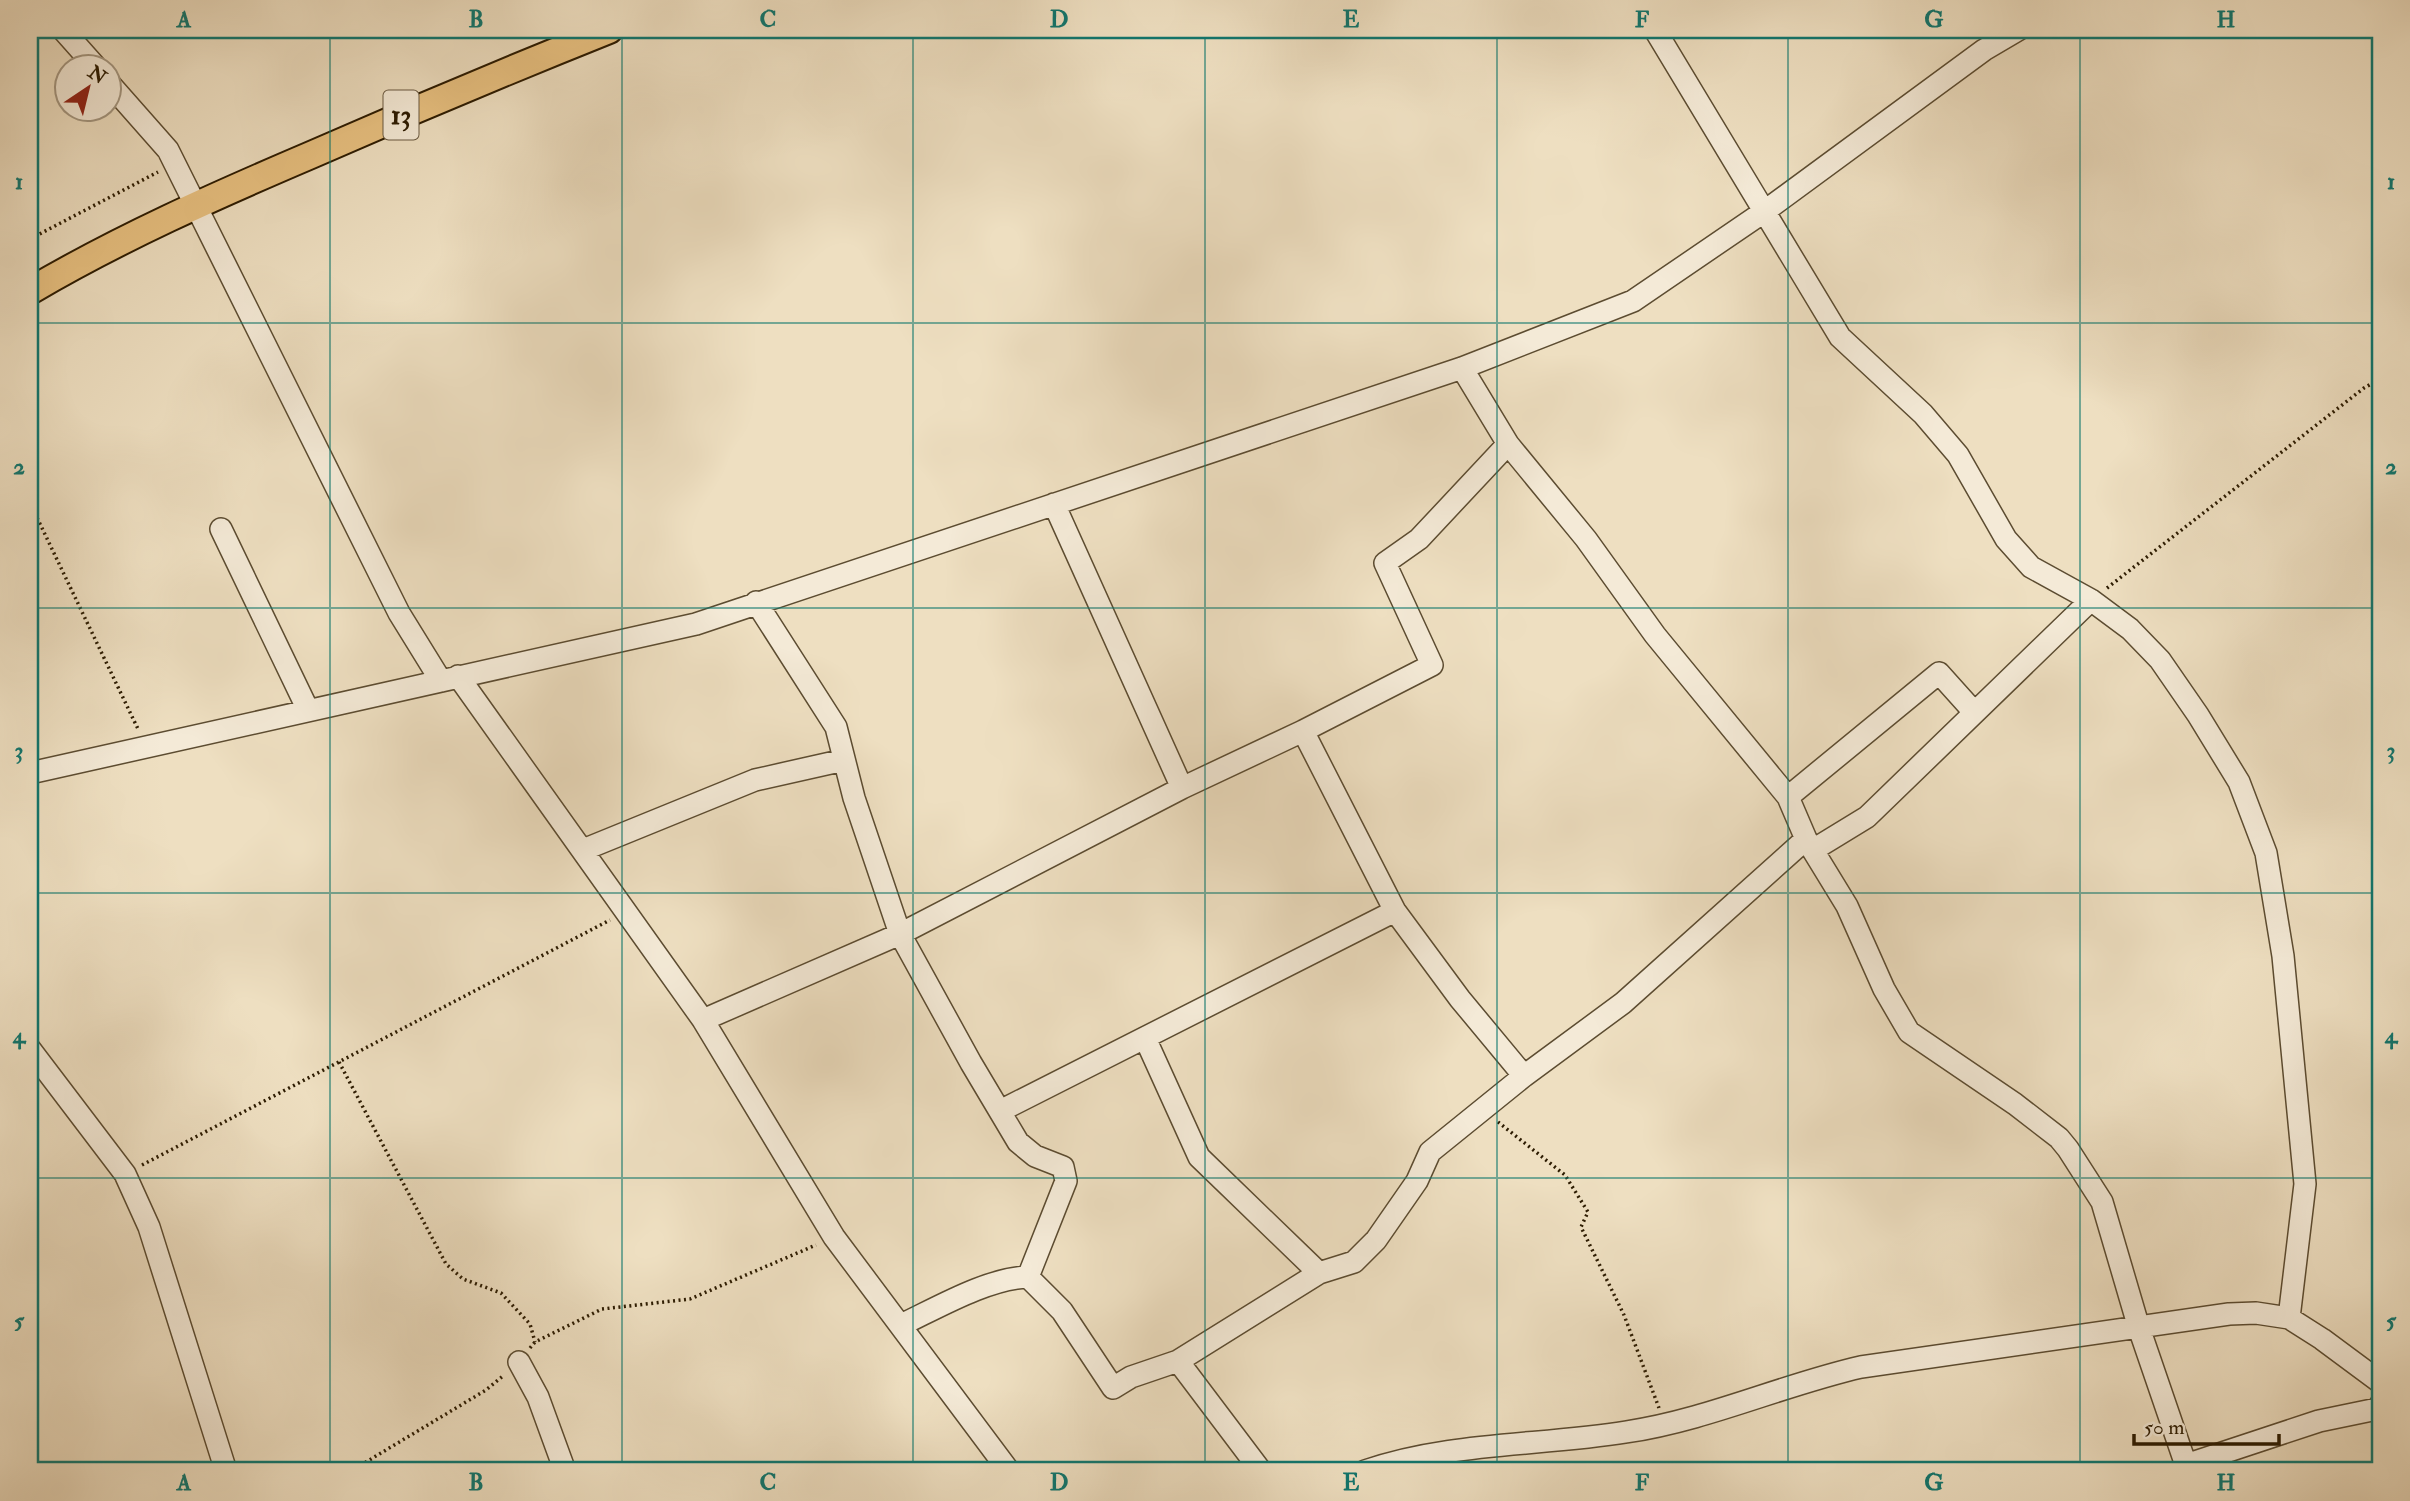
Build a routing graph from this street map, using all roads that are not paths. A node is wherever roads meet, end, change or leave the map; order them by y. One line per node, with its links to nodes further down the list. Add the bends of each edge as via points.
1 (63, 30): 5 (street)
2 (608, 30): 7 (main road, 13)
3 (1656, 30): 8 (street)
4 (2018, 30): 8 (street, via 1984,50)
5 (83, 52)
6 (122, 98): 7 (street, via 169,150)
7 (195, 205): 9 (main road, 13); 16 (street, via 399,614)
8 (1765, 211): 10 (street, via 1633,300); 14 (street, via 1840,337 1923,414 1958,455 2006,539 2031,566)
9 (30, 291)
10 (1462, 368): 11 (street); 12 (street)
11 (1508, 444): 19 (street, via 1419,539 1385,563 1432,665); 23 (street, via 1586,539 1655,635)
12 (1055, 503): 15 (street); 22 (street)
13 (221, 529): 17 (street)
14 (2091, 600): 18 (street); 35 (street, via 2130,629 2160,660 2239,782 2266,853 2283,956 2305,1184)
15 (756, 602): 16 (street, via 695,624); 20 (street, via 836,727)
16 (450, 679): 17 (street); 25 (street)
17 (308, 710): 21 (street)
18 (1974, 712): 23 (street, via 1939,673); 24 (street, via 1867,817)
19 (1303, 731): 22 (street); 26 (street)
20 (844, 760): 25 (street, via 755,780); 27 (street)
21 (30, 773)
22 (1182, 788): 27 (street)
23 (1788, 797): 24 (street)
24 (1809, 845): 31 (street, via 1623,1003); 37 (street, via 1847,906 1909,1032 2015,1104 2068,1149 2102,1202)
25 (583, 850): 28 (street)
26 (1395, 911): 29 (street); 31 (street)
27 (900, 934): 28 (street); 32 (street)
28 (703, 1020): 36 (street, via 834,1237)
29 (1145, 1038): 32 (street); 33 (street, via 1199,1157)
30 (30, 1049): 44 (street, via 125,1174 149,1227)
31 (1524, 1076): 33 (street, via 1430,1152 1417,1181 1376,1240 1354,1262)
32 (1000, 1111): 34 (street, via 1018,1142 1035,1156 1063,1167 1066,1181)
33 (1319, 1273): 38 (street)
34 (1028, 1276): 36 (street, via 961,1295); 38 (street, via 1062,1311 1113,1388)
35 (2289, 1318): 37 (street, via 2229,1314); 40 (street)
36 (901, 1325): 46 (street)
37 (2139, 1328): 42 (street, via 1861,1367 1686,1420 1627,1432); 43 (street)
38 (1178, 1361): 47 (street)
39 (519, 1362): 45 (street, via 538,1397)
40 (2380, 1382)
41 (2380, 1405): 43 (street, via 2319,1421)
42 (1432, 1454): 48 (street); 49 (street)
43 (2187, 1468)
44 (226, 1471)
45 (565, 1471)
46 (1009, 1471)
47 (1261, 1471)
48 (1365, 1471)
49 (1450, 1471)

